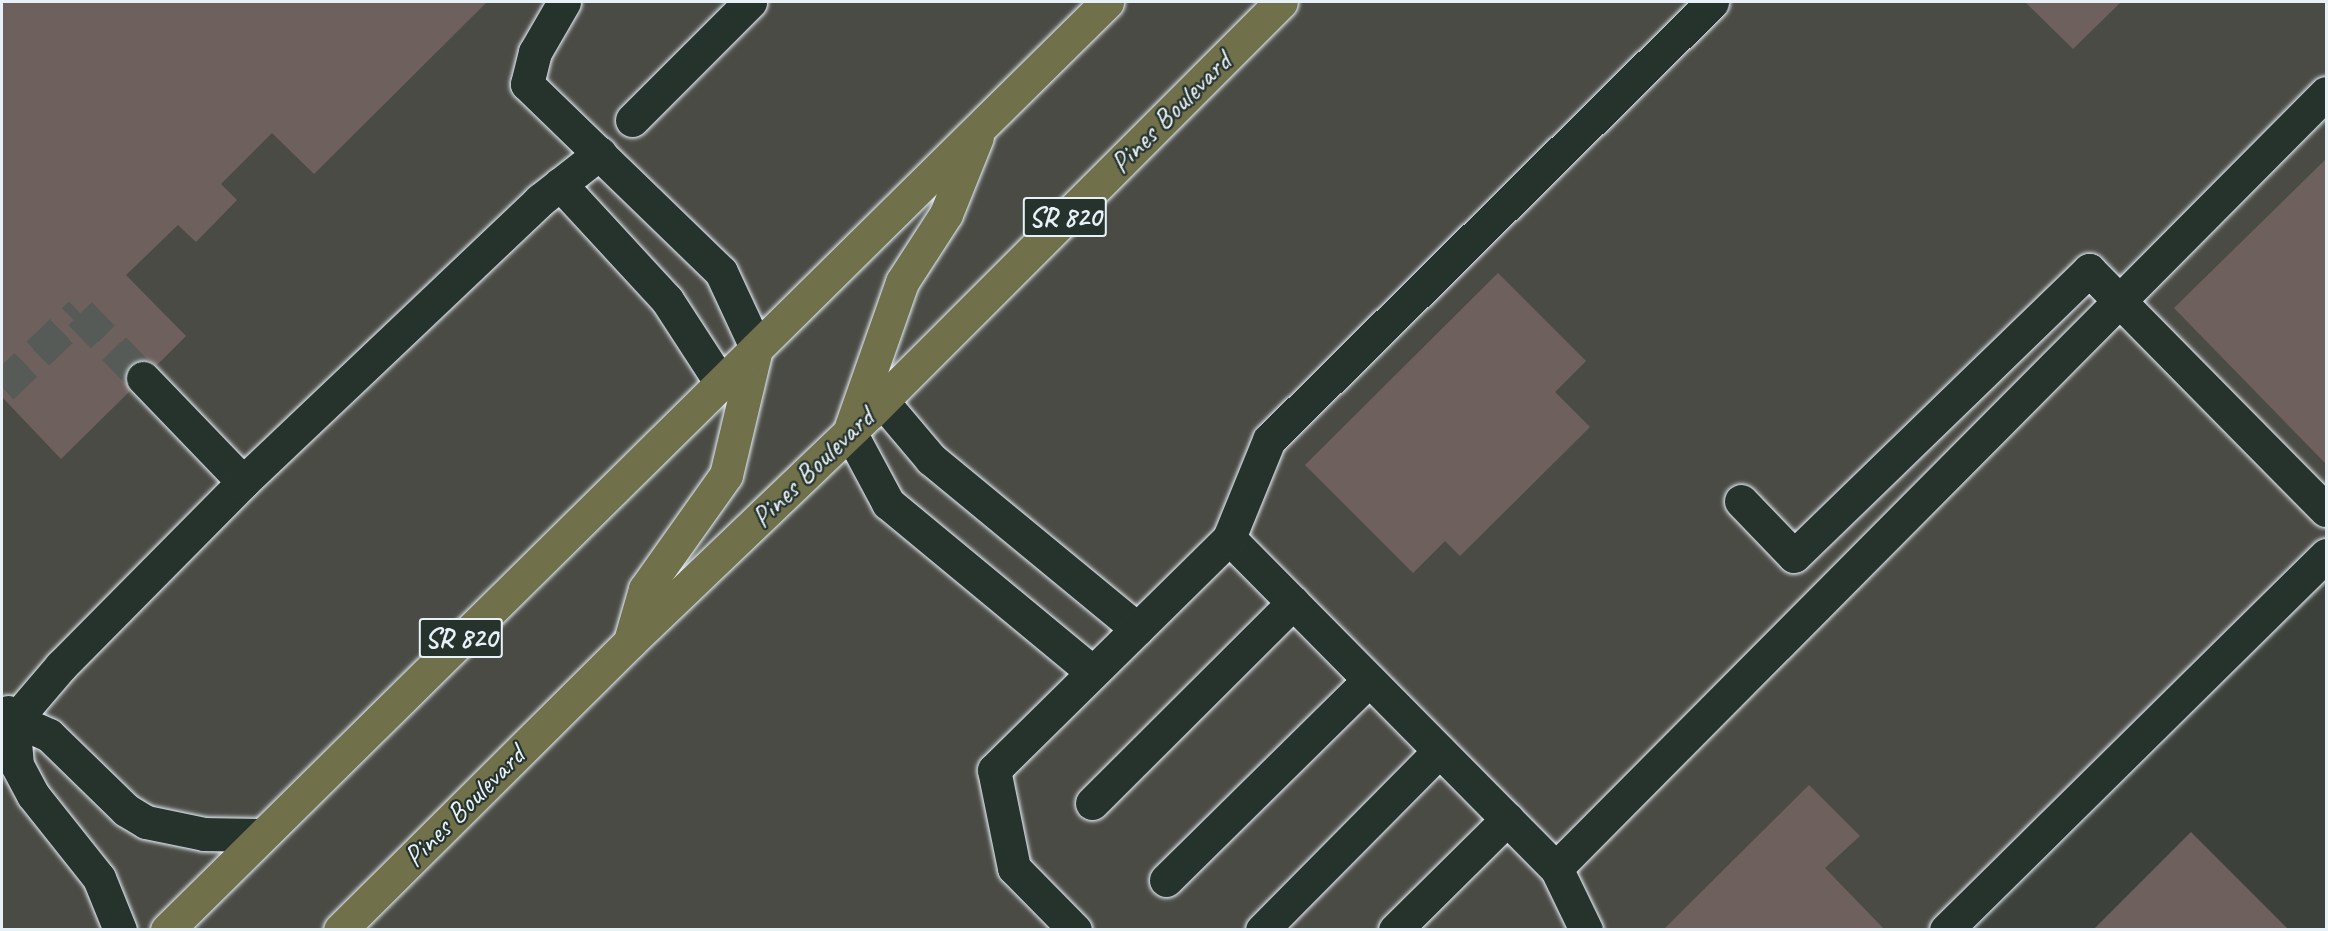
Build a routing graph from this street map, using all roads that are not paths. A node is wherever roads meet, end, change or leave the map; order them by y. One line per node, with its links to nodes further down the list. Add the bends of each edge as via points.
1 (564, 2): 9 (lane, via 536,52 527,84)
2 (750, 2): 7 (lane)
3 (1107, 2): 8 (highway, SR 820)
4 (1281, 2): 15 (highway, Pines Boulevard / SR 820)
5 (1712, 2): 20 (lane, via 1269,440)
6 (2326, 93): 11 (lane)
7 (632, 120)
8 (982, 124): 12 (highway, SR 820); 16 (highway, via 946,214 902,282)
9 (600, 153): 10 (lane); 12 (lane, via 721,272)
10 (560, 184): 14 (lane, via 667,300); 17 (lane)
11 (2121, 298): 18 (lane, via 2089,270 1794,555); 19 (lane); 32 (lane)
12 (756, 347): 14 (highway, SR 820); 24 (highway, via 726,476 645,590)
13 (144, 378): 17 (lane)
14 (721, 383): 31 (highway, SR 820)
15 (882, 400): 16 (highway, Pines Boulevard / SR 820); 23 (lane, via 931,459)
16 (850, 432): 24 (highway, Pines Boulevard / SR 820); 25 (lane, via 888,503)
17 (243, 482): 27 (lane)
18 (1741, 501)
19 (2326, 510)
20 (1229, 538): 22 (lane); 23 (lane)
21 (2326, 555): 41 (lane)
22 (1293, 603): 26 (lane); 29 (lane)
23 (1137, 629): 25 (lane)
24 (630, 642): 36 (highway, Pines Boulevard / SR 820)
25 (1091, 671): 37 (lane, via 994,770 1014,868)
26 (1369, 680): 28 (lane); 33 (lane)
27 (5, 719): 31 (lane, via 49,735 126,810 146,822 204,834); 34 (lane, via 17,765 33,795 72,838 99,878)
28 (1439, 751): 30 (lane); 38 (lane)
29 (1092, 803)
30 (1507, 819): 32 (lane); 39 (lane)
31 (260, 835): 35 (highway, SR 820)
32 (1556, 868): 40 (lane)
33 (1166, 880)
34 (120, 930)
35 (168, 930)
36 (340, 930)
37 (1075, 930)
38 (1262, 930)
39 (1395, 930)
40 (1586, 930)
41 (1946, 930)

